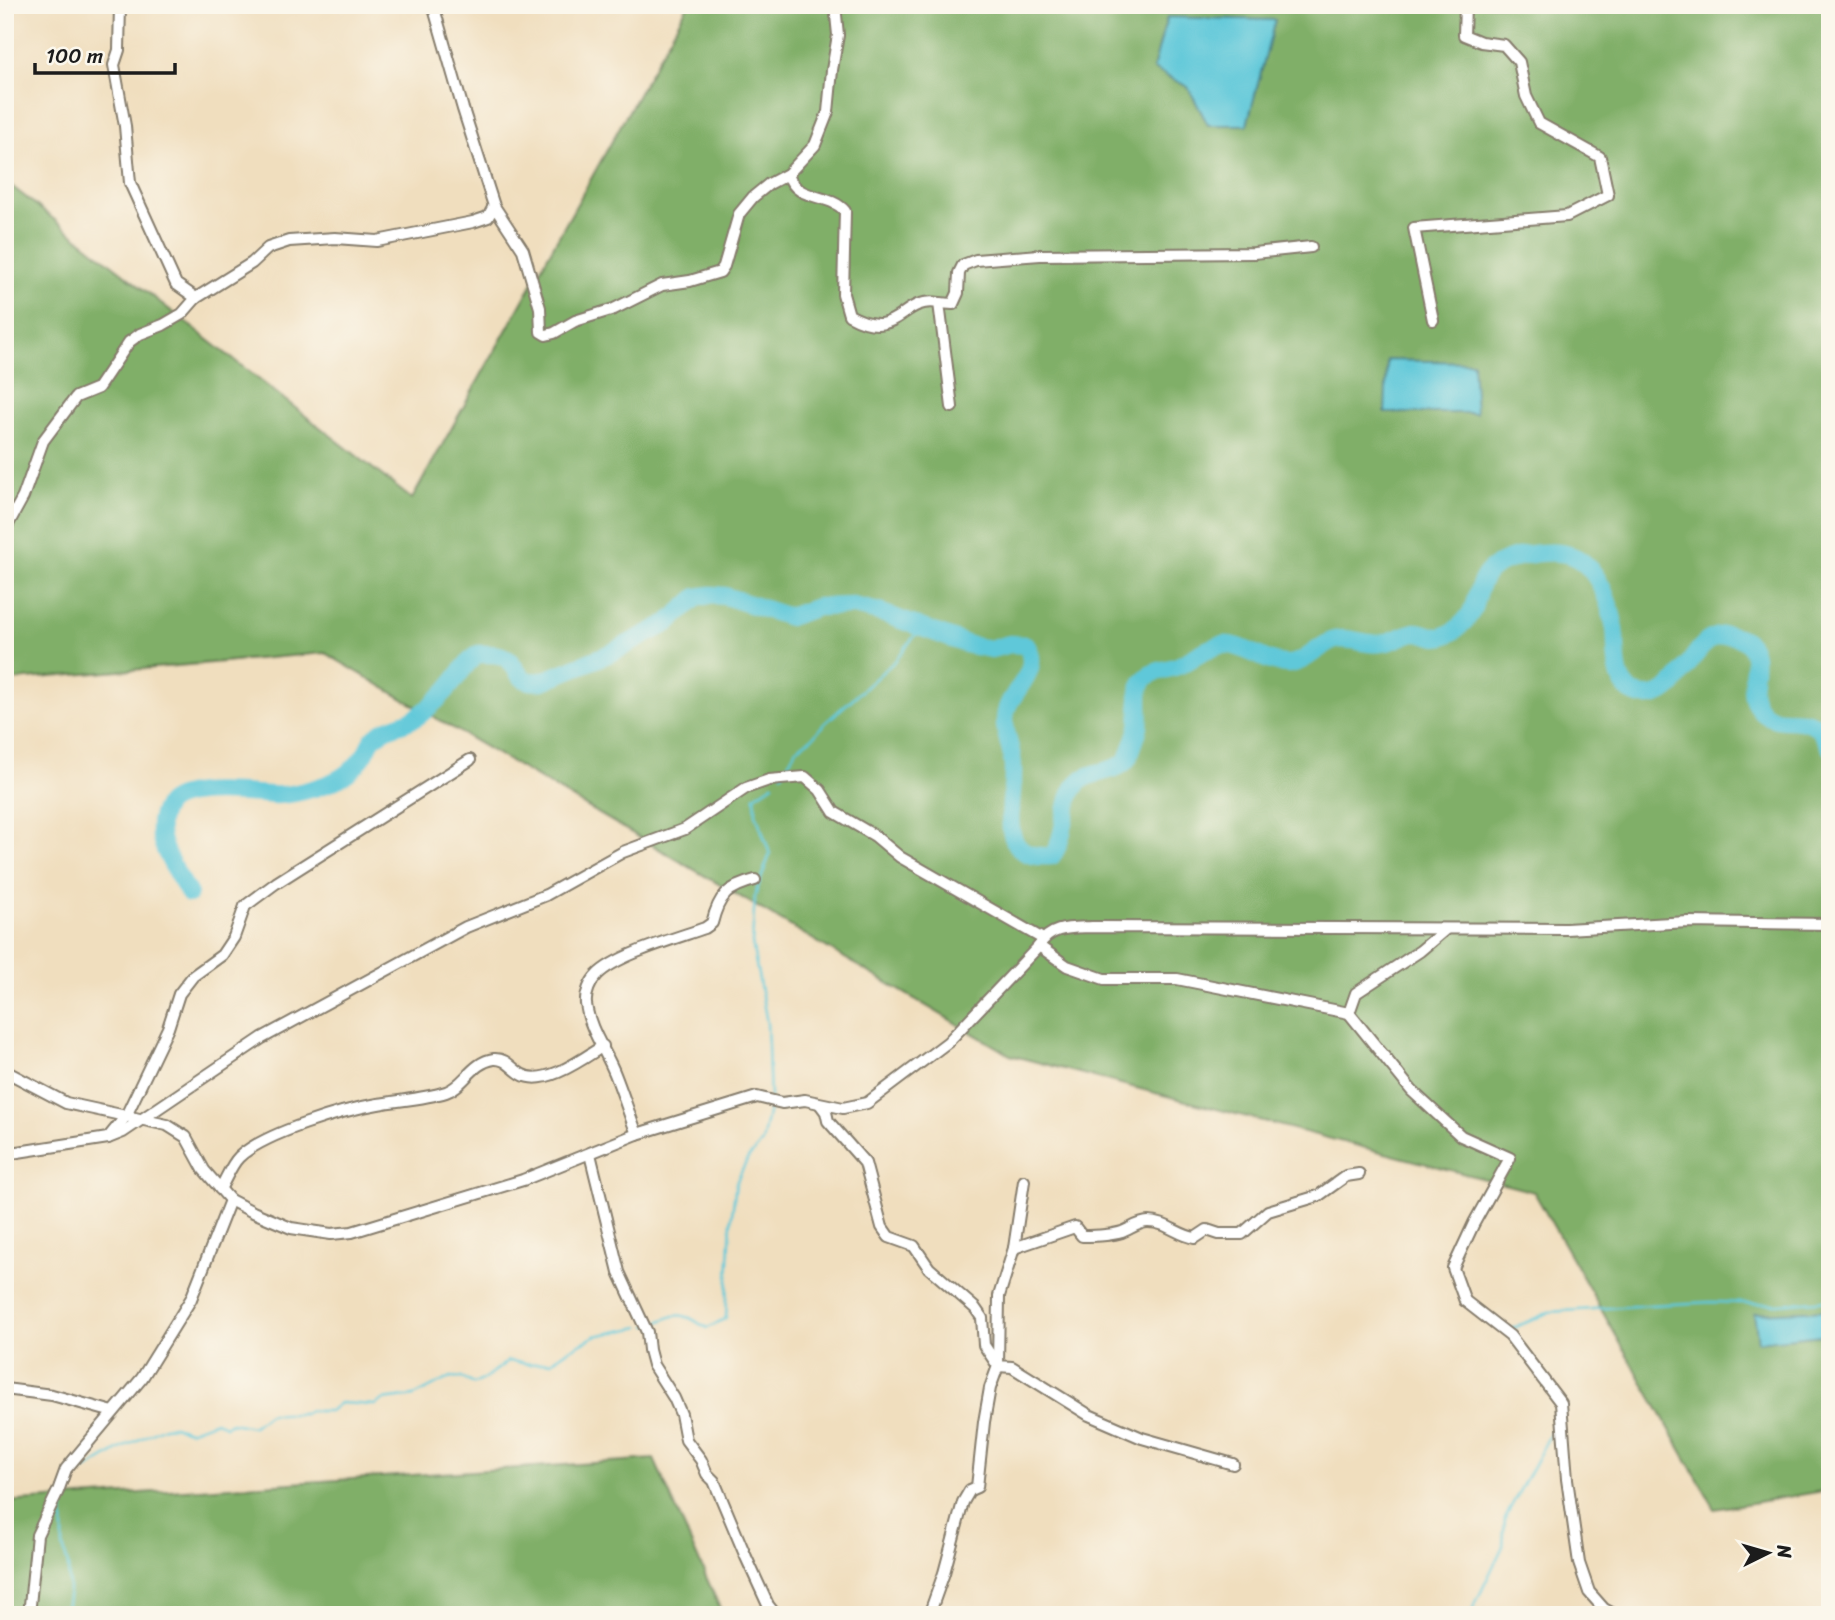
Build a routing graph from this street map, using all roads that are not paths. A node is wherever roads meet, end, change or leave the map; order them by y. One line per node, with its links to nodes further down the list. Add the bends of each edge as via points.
1 (120, 5): 8 (street, via 114,65 130,183 176,284)
2 (433, 5): 6 (street)
3 (835, 5): 5 (street, via 838,35 828,112 815,145)
4 (1465, 5): 10 (street, via 1464,35 1504,45 1520,62 1526,96 1539,123 1600,157 1608,195 1567,216 1414,228)
5 (788, 174): 6 (street, via 761,191 739,214 720,272 662,285 546,334 541,332 540,308 523,250); 9 (street, via 800,191 837,203 845,211 843,294 849,315 885,324 918,305)
6 (494, 206): 8 (street, via 488,216 473,222 377,241 289,241 268,248)
7 (1311, 247): 9 (street, via 1254,253 976,260 963,265 953,304)
8 (196, 298): 12 (street, via 182,314 129,342 98,388 76,397 43,440 23,497)
9 (939, 303): 11 (street)
10 (1433, 320)
11 (952, 407)
12 (5, 530)
13 (470, 761): 22 (street, via 245,906 222,955 192,976 179,994)
14 (755, 880): 19 (street, via 729,889 705,928 625,957 596,976 586,1003)
15 (1830, 924): 16 (street, via 1688,922)
16 (1446, 929): 17 (street, via 1092,927 1055,930); 18 (street, via 1356,993)
17 (1041, 943): 18 (street, via 1067,966 1104,979 1177,979); 21 (street, via 948,1042 867,1103 843,1108); 23 (street, via 834,812 805,777 769,780 746,788 685,830 623,852 546,895 466,927 262,1038)
18 (1349, 1013): 40 (street, via 1412,1091 1461,1136 1510,1158 1453,1268 1465,1301 1510,1336 1561,1403 1579,1563 1589,1592)
19 (603, 1046): 24 (street); 30 (street, via 561,1072 534,1078 506,1062 490,1060 450,1091 374,1104 257,1143 237,1159)
20 (5, 1071): 22 (street, via 66,1103)
21 (820, 1104): 24 (street, via 757,1097); 33 (street, via 828,1121 865,1163 882,1227 889,1237 914,1247 929,1268 975,1308 982,1318 984,1345)
22 (126, 1116): 23 (street); 25 (street)
23 (139, 1120): 25 (street); 30 (street, via 167,1125 186,1137)
24 (637, 1134): 27 (street)
25 (108, 1138): 26 (street)
26 (5, 1154)
27 (590, 1154): 31 (street, via 523,1180 352,1232 290,1228); 38 (street, via 619,1272 647,1332 653,1365 674,1398 686,1440 714,1481)
28 (1359, 1174): 32 (street, via 1346,1176 1318,1196 1268,1211 1242,1234 1207,1230 1195,1238 1180,1235 1166,1224 1145,1221 1096,1236 1082,1236 1075,1227)
29 (1024, 1181): 32 (street)
30 (220, 1189): 31 (street)
31 (230, 1200): 35 (street, via 191,1299 142,1378)
32 (1014, 1248): 33 (street, via 999,1296)
33 (998, 1366): 36 (street, via 1012,1367 1089,1415 1132,1433); 39 (street, via 984,1422 977,1487 963,1502)
34 (5, 1389): 35 (street, via 52,1395)
35 (113, 1412): 37 (street, via 66,1469 37,1535)
36 (1233, 1464)
37 (29, 1615)
38 (776, 1615)
39 (929, 1615)
40 (1615, 1615)

